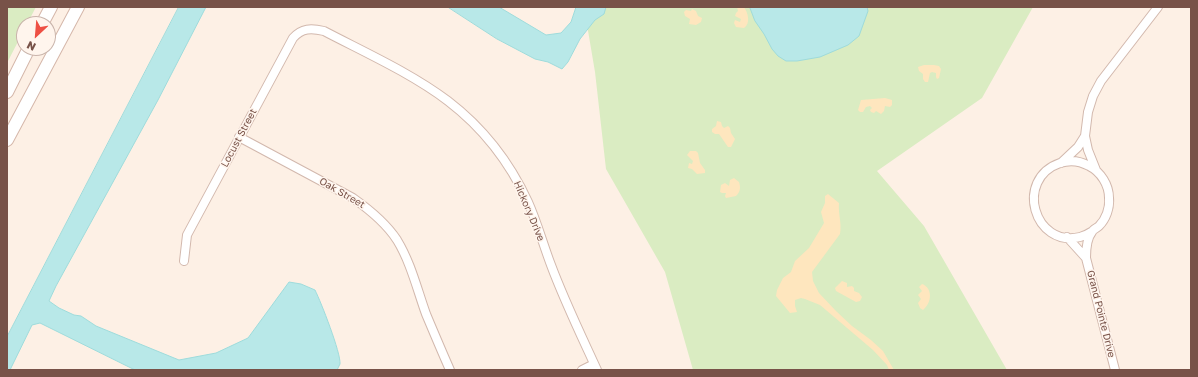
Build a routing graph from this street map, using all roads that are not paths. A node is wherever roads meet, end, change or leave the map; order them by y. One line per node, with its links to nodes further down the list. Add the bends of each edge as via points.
1 (78, 7): 6 (main road)
2 (1158, 7): 7 (street, Grand Pointe Drive, via 1101,81 1088,112)
3 (312, 28): 8 (street, Locust Street, via 298,32 293,38); 16 (street, Hickory Drive, via 324,31 422,84 448,101 482,132 500,154 528,202 566,303)
4 (26, 56): 5 (main road)
5 (7, 92)
6 (10, 126): 9 (main road)
7 (1085, 136): 10 (street, Grand Pointe Drive, via 1078,147); 11 (street, Grand Pointe Drive)
8 (239, 137): 15 (street, Locust Street, via 188,236); 17 (street, Oak Street, via 353,198 380,220 394,236 405,255)
9 (7, 140)
10 (1061, 163): 11 (street, Grand Pointe Drive, via 1080,162); 13 (street, Grand Pointe Drive, via 1041,176 1033,200 1036,214 1043,225 1050,231)
11 (1096, 170): 12 (street, Grand Pointe Drive, via 1108,187 1110,197 1105,217)
12 (1091, 232): 13 (street, via 1079,237); 14 (street, Grand Pointe Drive)
13 (1067, 237): 14 (street, Grand Pointe Drive)
14 (1086, 258): 19 (street, Grand Pointe Drive)
15 (184, 261)
16 (596, 367): 18 (street)
17 (450, 370)
18 (582, 370)
19 (1115, 370)

